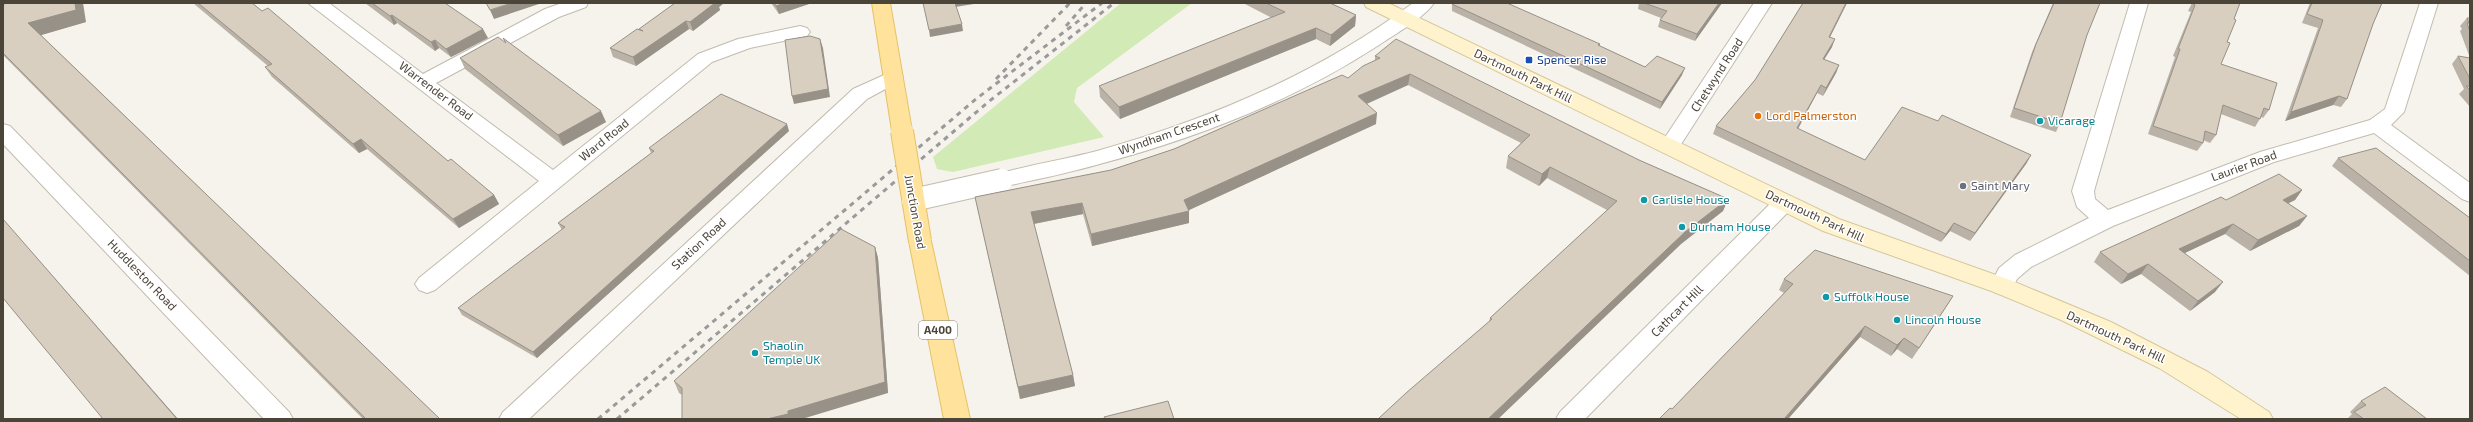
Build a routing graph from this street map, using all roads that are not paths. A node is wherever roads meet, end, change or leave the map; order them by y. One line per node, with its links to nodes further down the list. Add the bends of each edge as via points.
1 (317, 3): 12 (street, Warrender Road)
2 (579, 3): 12 (street, via 552,13)
3 (881, 3): 11 (main road, Junction Road / A400)
4 (1373, 3): 9 (street, Dartmouth Park Hill)
5 (1425, 3): 9 (street)
6 (1763, 3): 15 (street, Chetwynd Road)
7 (2139, 3): 20 (street, via 2083,191 2085,202)
8 (2429, 3): 13 (street, Laurier Road, via 2394,112)
9 (1406, 19): 15 (street, Dartmouth Park Hill); 18 (street, Wyndham Crescent, bridge, via 1342,60 1195,127 1110,155)
10 (800, 32): 16 (street, Ward Road, via 745,43 705,58)
11 (893, 77): 18 (main road, Junction Road / A400, bridge); 24 (street, Station Road, via 860,94)
12 (423, 82): 16 (street, Warrender Road)
13 (2377, 125): 17 (street); 20 (street, Laurier Road, via 2267,157)
14 (3, 131): 23 (street, Huddleston Road)
15 (1669, 147): 19 (street, Dartmouth Park Hill)
16 (553, 181): 21 (street, Ward Road)
17 (2470, 194)
18 (913, 200): 25 (main road, Junction Road / A400, bridge)
19 (1784, 203): 22 (street, Dartmouth Park Hill, via 1865,239); 26 (street, Cathcart Hill)
20 (2105, 220): 22 (street, Laurier Road, via 2023,261 2007,274)
21 (427, 284)
22 (2002, 286): 27 (street, Dartmouth Park Hill, via 2086,321 2163,358 2219,390)
23 (280, 419)
24 (512, 419)
25 (957, 419)
26 (1569, 419)
27 (2260, 419)

